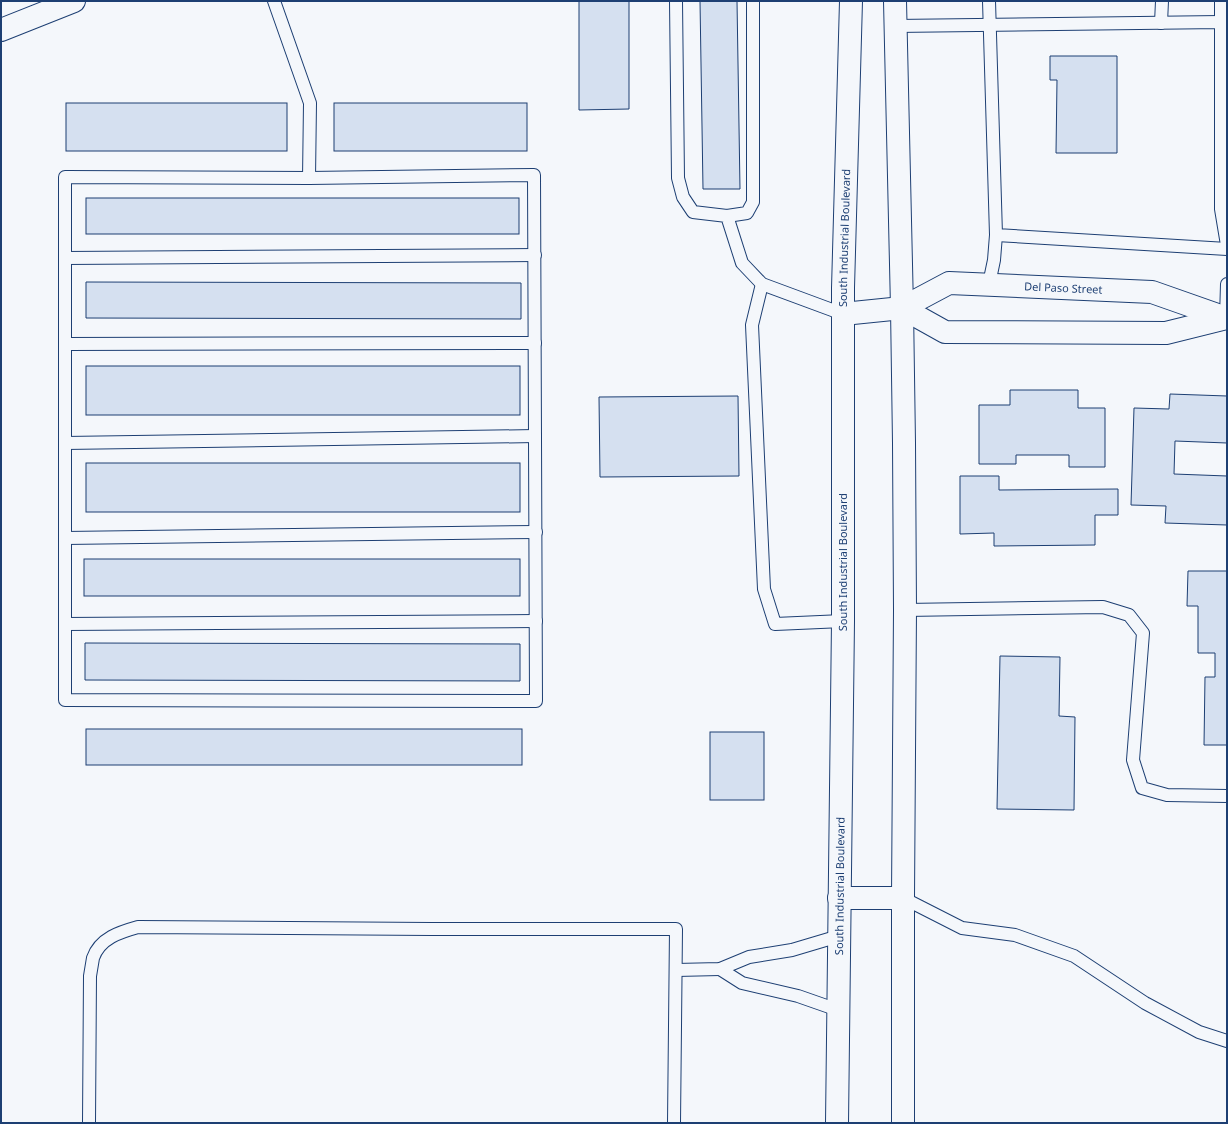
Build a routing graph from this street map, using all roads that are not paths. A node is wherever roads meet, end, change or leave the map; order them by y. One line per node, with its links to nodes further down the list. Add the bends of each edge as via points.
1 (74, 1): 14 (main road)
2 (274, 1): 15 (lane, via 310,103)
3 (676, 1): 16 (lane, via 678,178 683,197 693,212)
4 (753, 1): 16 (lane, via 753,202 747,213)
5 (851, 1): 26 (main road, South Industrial Boulevard)
6 (895, 1): 13 (main road)
7 (989, 1): 12 (lane)
8 (1162, 1): 11 (lane)
9 (1221, 1): 10 (lane)
10 (1221, 22): 11 (lane); 18 (lane, via 1220,209)
11 (1161, 23): 12 (lane)
12 (990, 24): 13 (lane); 17 (lane)
13 (895, 26): 25 (main road)
14 (1, 30)
15 (310, 178): 20 (lane, via 534,175); 21 (lane, via 65,177)
16 (727, 216): 22 (lane, via 742,264)
17 (996, 235): 19 (lane); 23 (lane)
18 (1227, 245)
19 (1227, 249)
20 (535, 255): 21 (lane); 28 (lane)
21 (65, 258): 29 (lane)
22 (762, 284): 26 (lane); 36 (lane, via 752,325 764,589 775,624)
23 (989, 284): 25 (main road, Del Paso Street, via 949,283); 27 (main road, Del Paso Street, via 1152,292)
24 (1227, 284): 27 (lane)
25 (902, 308): 26 (main road, Del Paso Street); 27 (main road, via 945,332 1166,334); 34 (main road)
26 (843, 314): 36 (main road, South Industrial Boulevard)
27 (1227, 318)
28 (535, 343): 29 (lane); 30 (lane)
29 (65, 344): 31 (lane)
30 (535, 436): 31 (lane); 32 (lane)
31 (65, 443): 33 (lane)
32 (536, 532): 33 (lane); 35 (lane)
33 (65, 538): 37 (lane)
34 (905, 610): 38 (lane, via 1103,607 1129,615 1143,633 1133,760 1142,788 1167,795); 40 (main road)
35 (536, 621): 37 (lane); 37 (lane, via 536,701 65,700)
36 (843, 621): 39 (main road, South Industrial Boulevard)
37 (65, 624)
38 (1227, 796)
39 (839, 898): 40 (main road); 41 (main road, South Industrial Boulevard)
40 (903, 898): 45 (lane, via 962,928 1015,935 1074,956 1145,1003 1199,1032); 49 (main road)
41 (839, 936): 42 (lane, via 792,950 749,958); 44 (main road, South Industrial Boulevard)
42 (720, 969): 43 (lane); 44 (lane, via 742,983 798,996)
43 (676, 970): 46 (lane, via 676,929 138,927 116,934 103,943 94,957 90,976); 47 (lane)
44 (838, 1010): 48 (main road, South Industrial Boulevard)
45 (1227, 1041)
46 (89, 1123)
47 (674, 1123)
48 (837, 1123)
49 (903, 1123)

